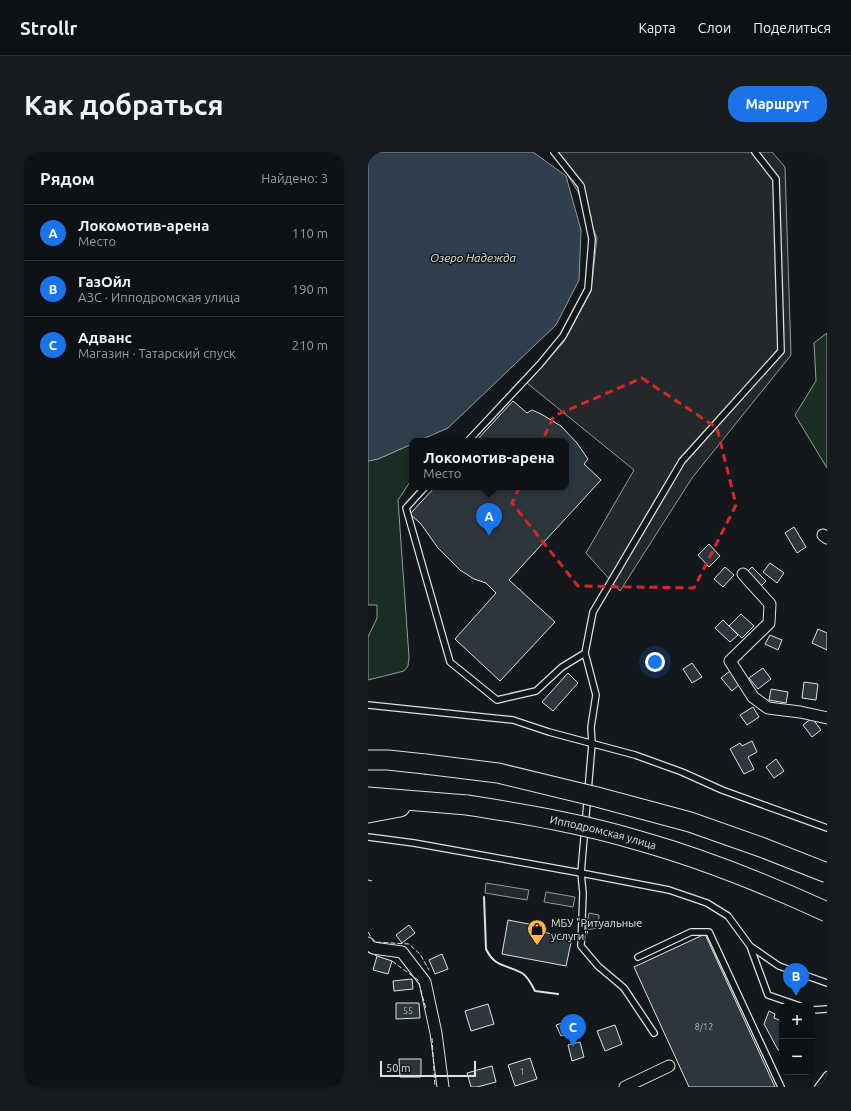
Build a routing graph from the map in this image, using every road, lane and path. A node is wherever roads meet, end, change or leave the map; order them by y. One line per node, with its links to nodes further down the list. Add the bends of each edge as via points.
1 (554, 152): 3 (lane, via 581,186 592,239 588,289 563,336)
2 (755, 152): 6 (lane, via 776,179 781,352 682,461 593,612)
3 (471, 438)
4 (422, 490): 6 (lane, via 406,508 450,662 497,700 536,691 562,667)
5 (743, 574): 8 (street, via 770,604 769,623 730,661 753,697 768,708)
6 (585, 653): 9 (lane, via 596,695)
7 (368, 705): 9 (lane, via 513,720)
8 (827, 718)
9 (592, 744): 16 (lane, via 635,755); 18 (lane)
10 (368, 755): 12 (highway)
11 (368, 760): 12 (highway)
12 (388, 760): 19 (highway, bridge, via 498,773 611,801 690,822)
13 (368, 797): 14 (highway, Ипподромская улица)
14 (434, 802): 15 (highway); 20 (highway, Ипподромская улица, bridge, via 544,818 639,840 689,856 788,894)
15 (368, 813)
16 (827, 828)
17 (368, 838): 18 (lane, via 414,843)
18 (581, 873): 22 (lane, via 669,890 707,903 728,916); 28 (lane, via 584,893 581,946 598,966 624,988)
19 (827, 873)
20 (827, 912)
21 (368, 942): 31 (street, via 373,948 402,952 425,982 436,1033)
22 (750, 946): 24 (lane, via 779,966); 25 (lane, via 768,995)
23 (638, 957): 33 (lane, via 691,932 709,932)
24 (827, 983)
25 (791, 1003)
26 (827, 1009): 27 (lane)
27 (815, 1010)
28 (654, 1033)
29 (669, 1066): 32 (street)
30 (827, 1075): 34 (lane)
31 (443, 1087)
32 (625, 1087)
33 (781, 1087)
34 (818, 1087)

